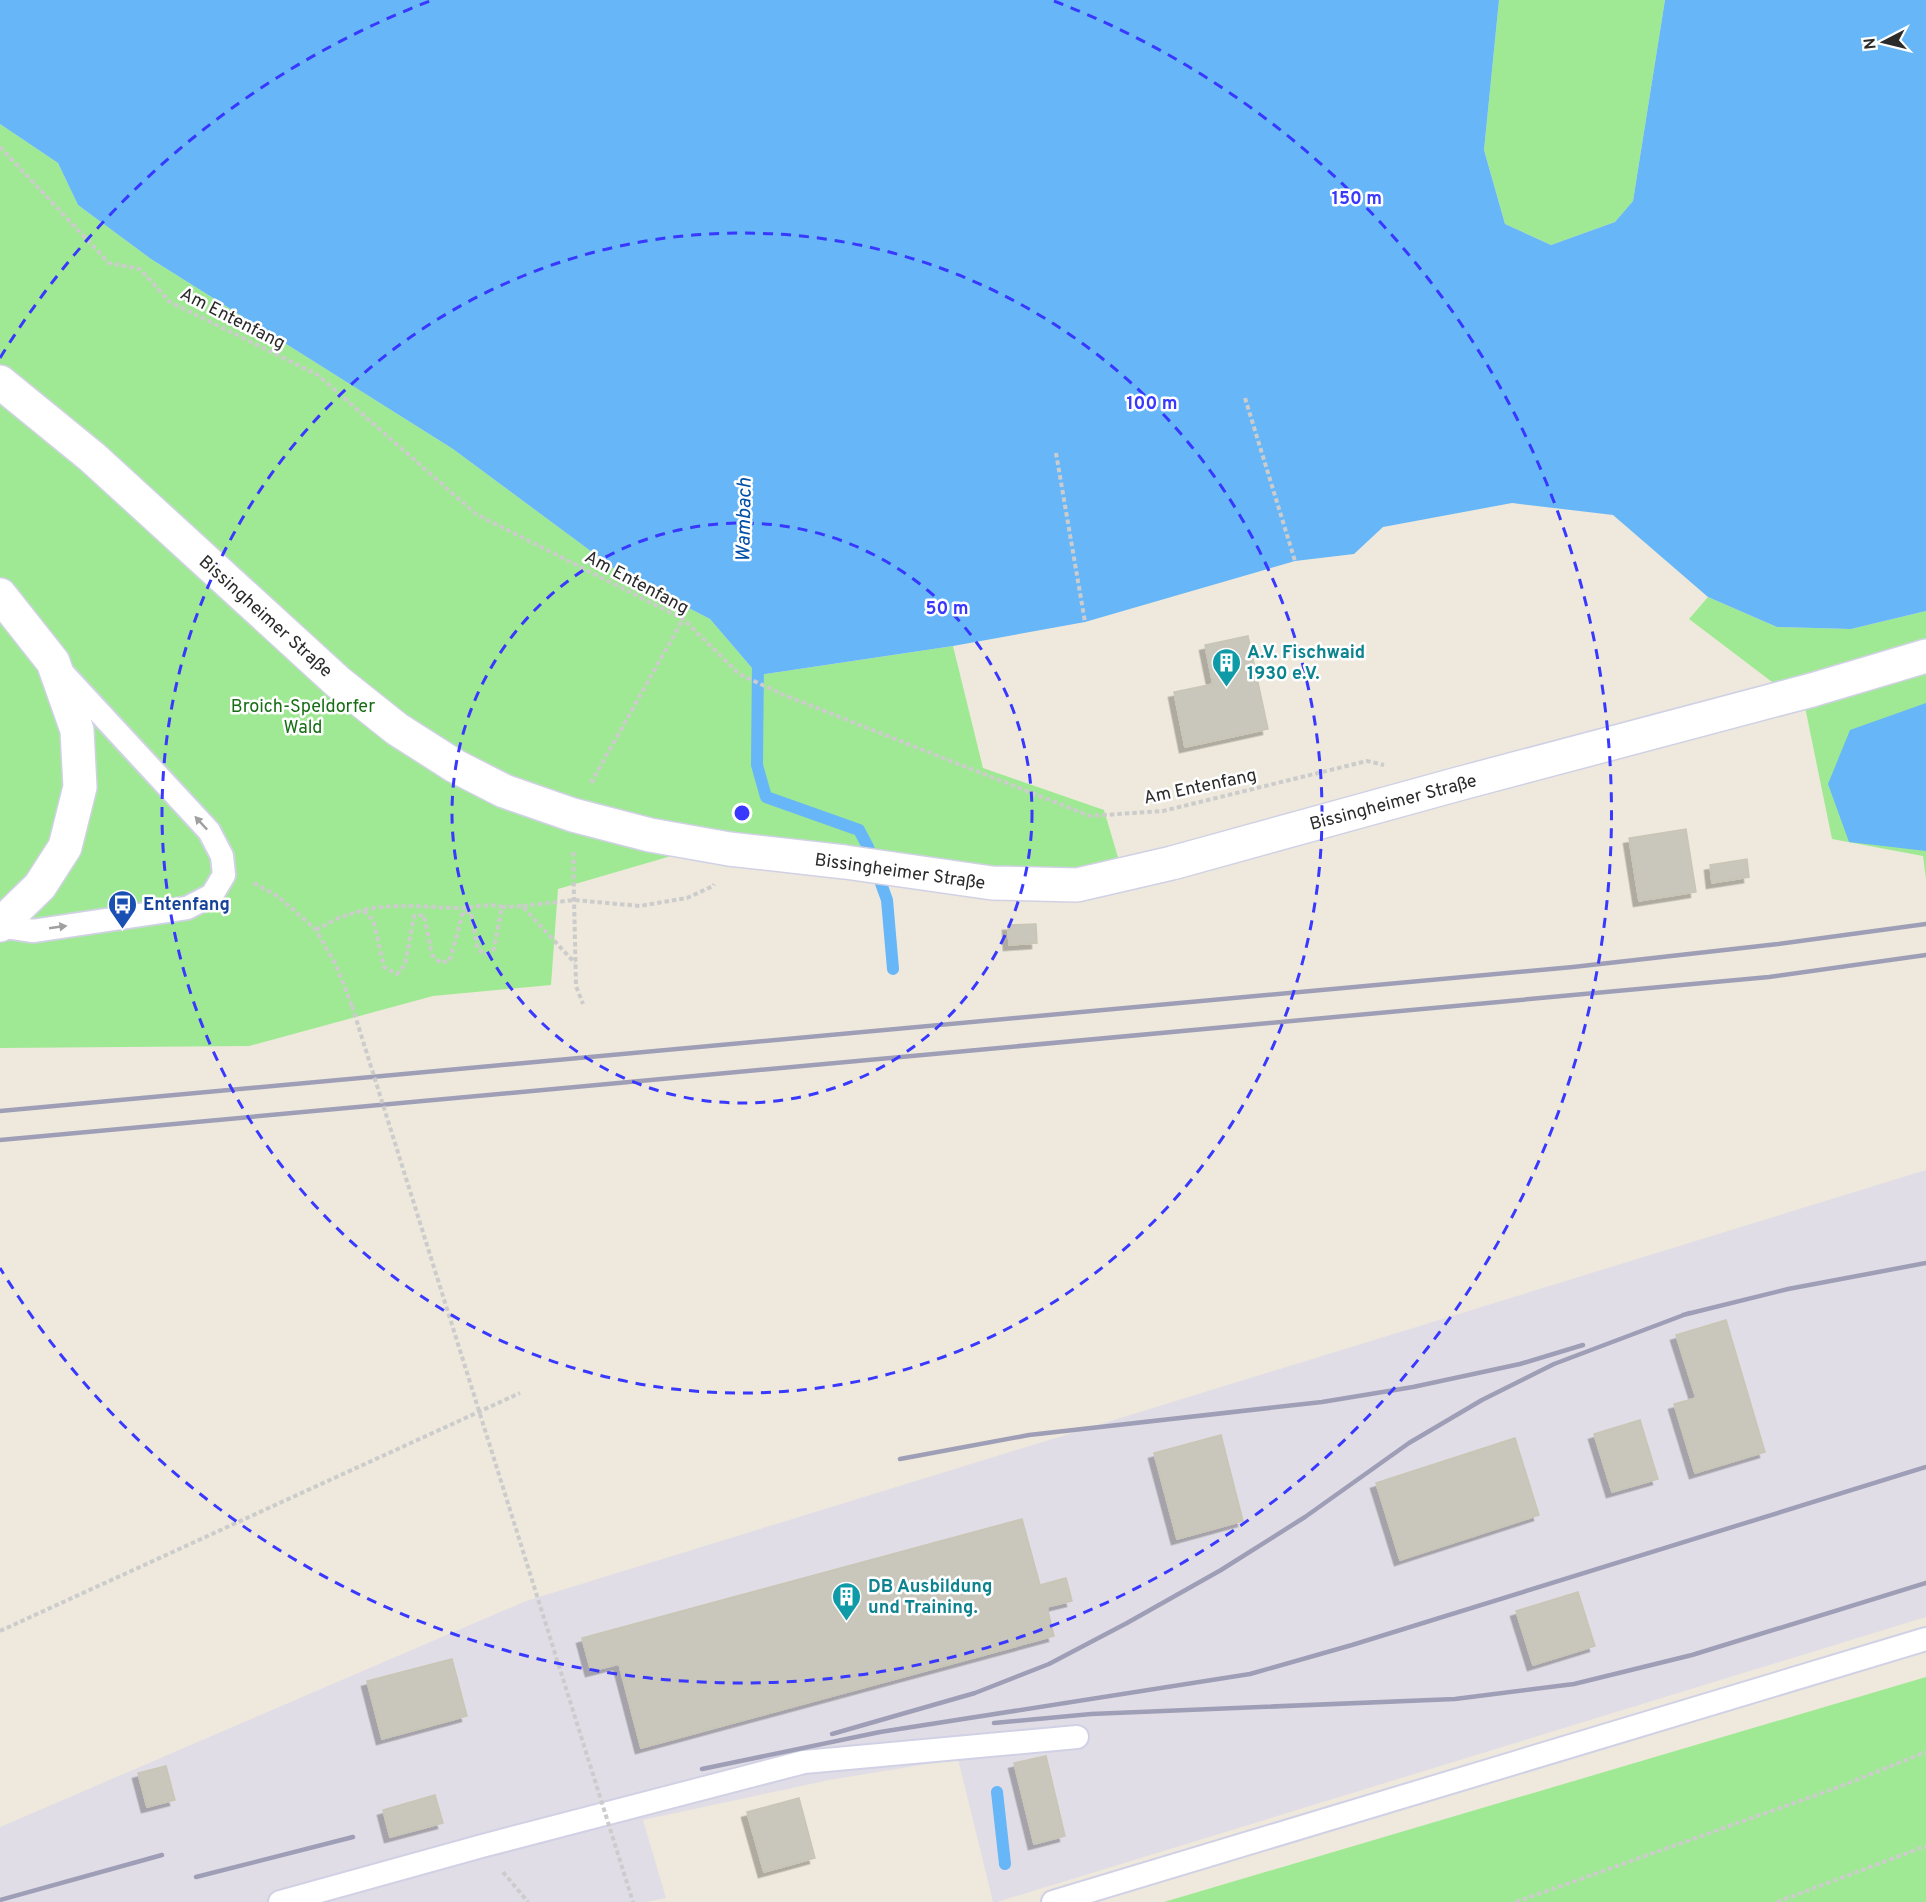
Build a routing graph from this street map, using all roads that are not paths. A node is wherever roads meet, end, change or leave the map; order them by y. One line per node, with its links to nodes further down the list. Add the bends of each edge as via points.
1 (0, 382): 3 (street, Bissingheimer Straße, via 92,457 338,682 397,729 504,791 650,836 729,849 992,883 1077,885 1172,863)
2 (0, 595): 4 (street)
3 (1926, 656)
4 (53, 662): 5 (street, via 77,730 80,787 65,847 40,886); 5 (lane, one-way to 4, via 33,931 187,908 212,895 224,875 222,856 209,831)
5 (0, 926)
6 (1926, 1639): 9 (lane)
7 (1077, 1737): 8 (lane, via 804,1762)
8 (280, 1902)
9 (1053, 1902)

